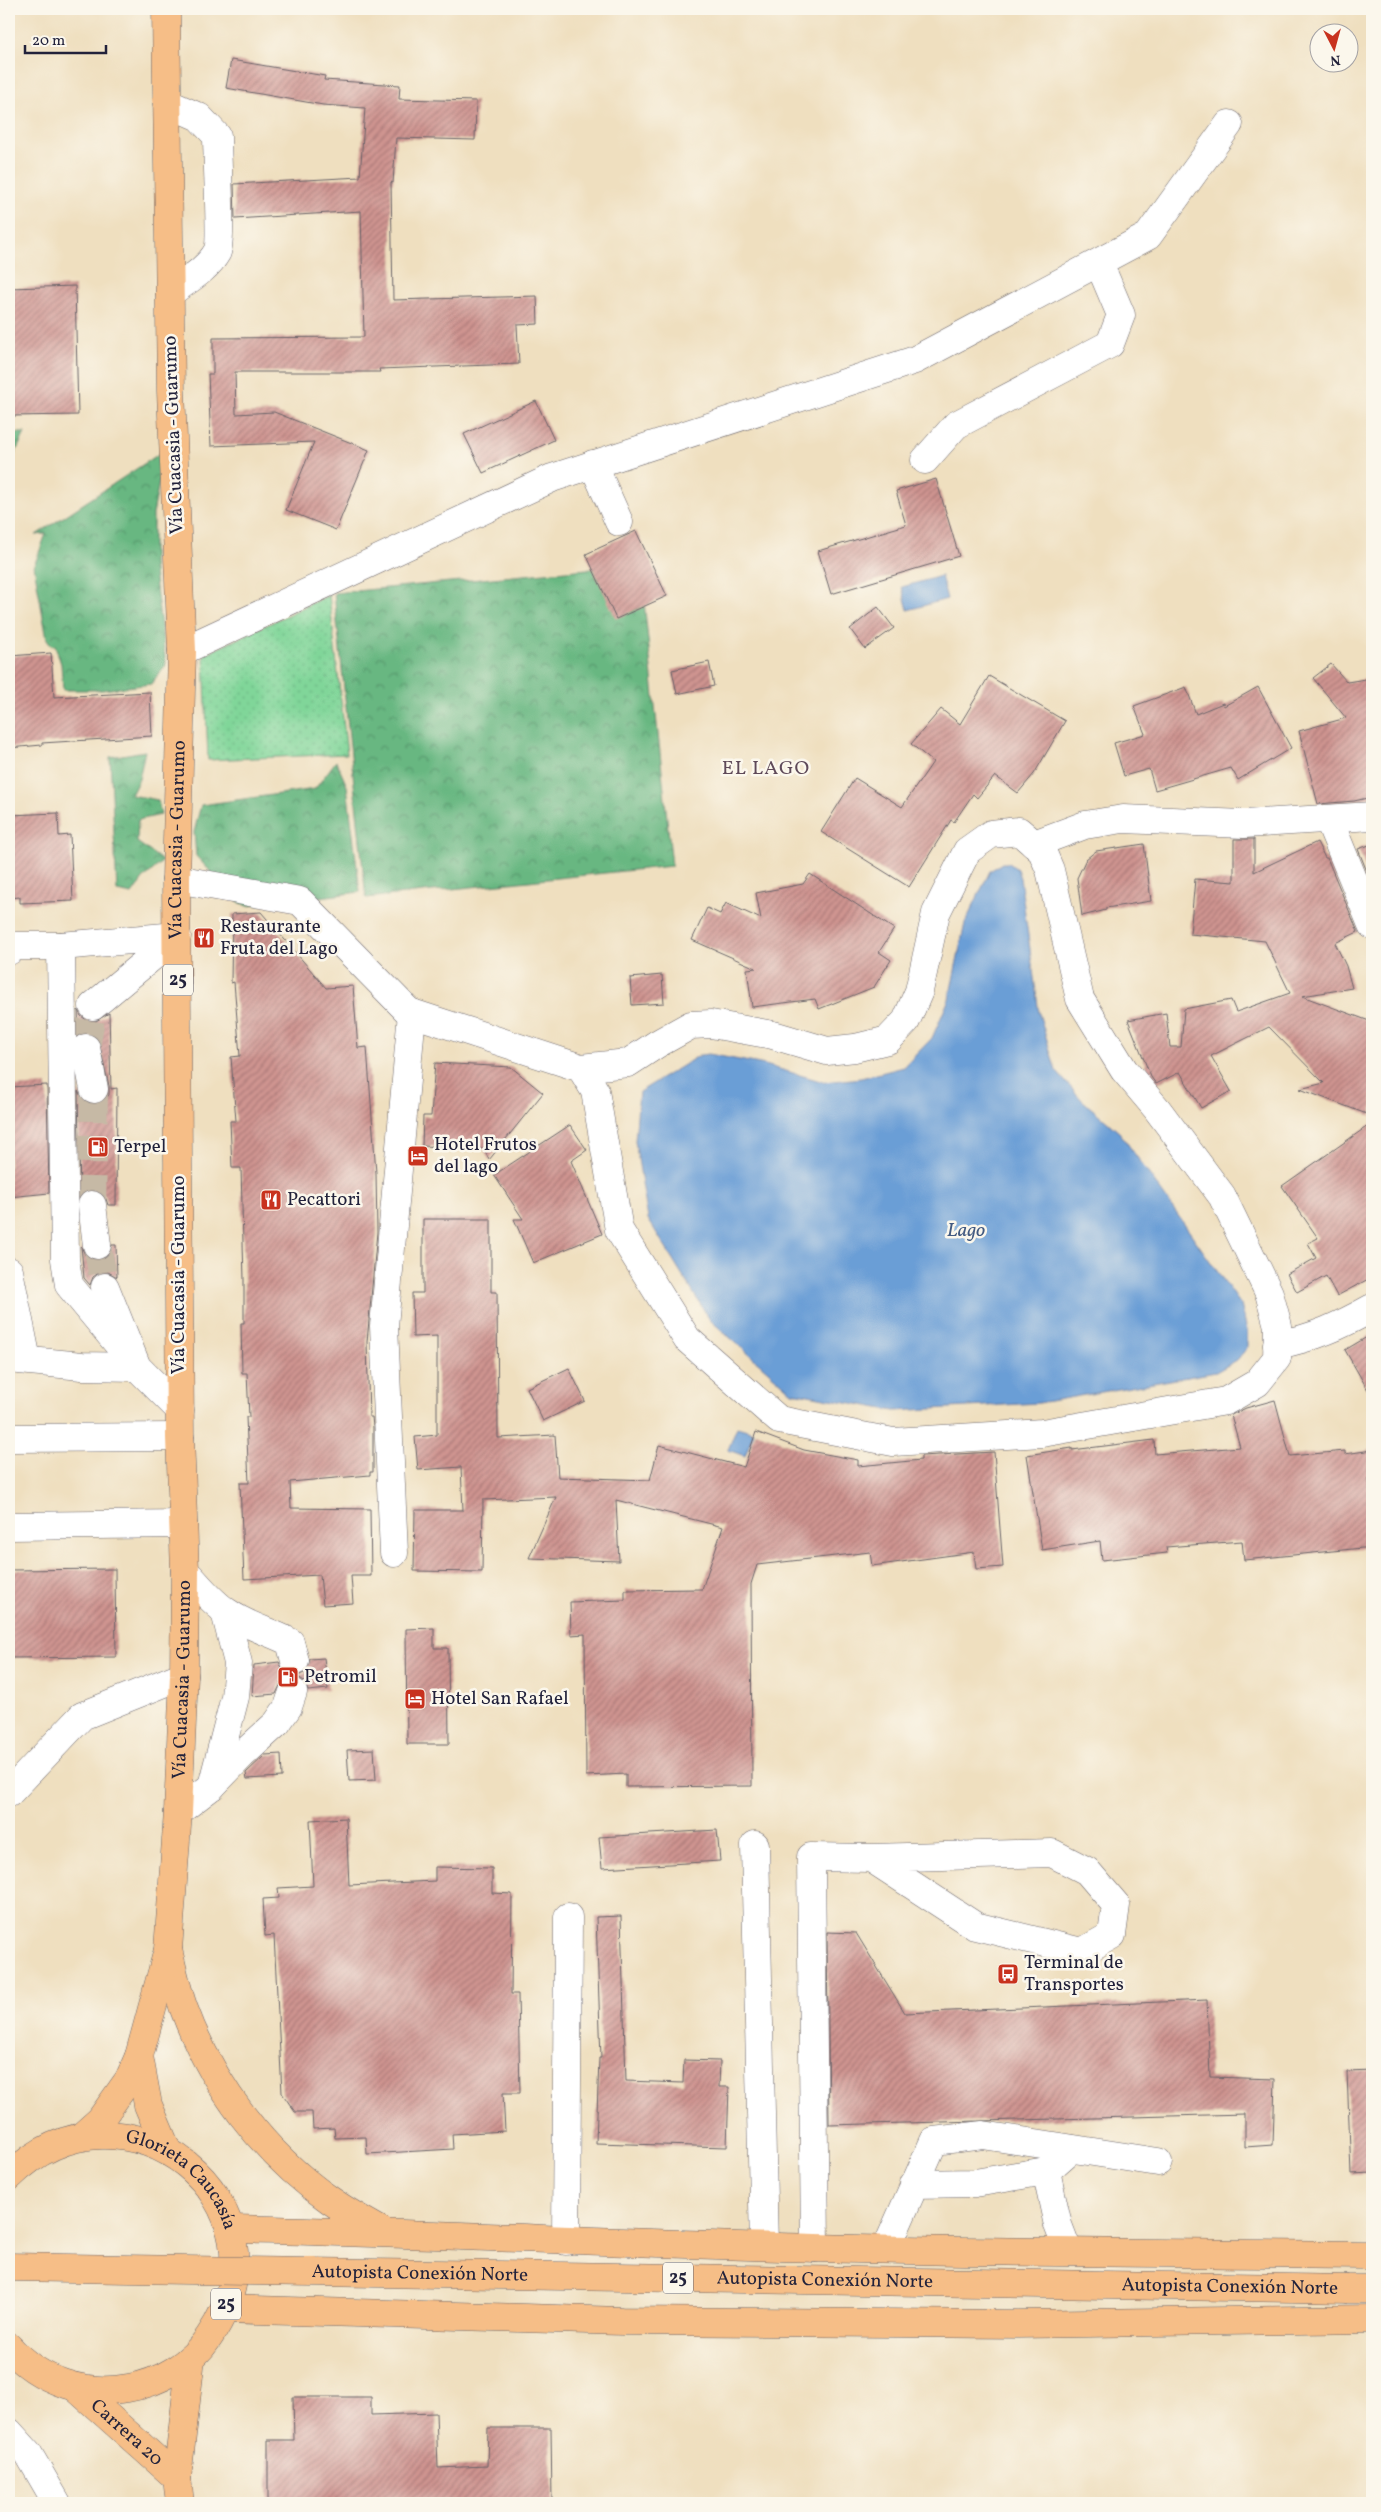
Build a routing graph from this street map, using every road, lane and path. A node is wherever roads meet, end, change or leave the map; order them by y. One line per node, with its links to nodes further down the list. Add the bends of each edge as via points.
1 (166, 9): 2 (main road, Vía Cuacasia - Guarumo / 25)
2 (167, 103): 5 (main road, Vía Cuacasia - Guarumo / 25); 5 (street, via 199,117 217,136 220,234 218,251 203,269)
3 (1229, 124): 4 (street, via 1148,236)
4 (1099, 263): 6 (street, via 1121,315 1110,344 956,425); 7 (street, via 915,360)
5 (170, 293): 9 (main road, Vía Cuacasia - Guarumo / 25)
6 (925, 460)
7 (593, 464): 8 (street); 9 (street, via 552,478)
8 (619, 522)
9 (182, 651): 13 (main road, Vía Cuacasia - Guarumo / 25)
10 (1372, 816): 11 (street)
11 (1329, 820): 12 (street, via 1244,824 1123,820 1084,825); 14 (street)
12 (1034, 844): 21 (street, via 1019,831 991,834 967,851 936,913 919,991 906,1021 888,1040 827,1051 772,1035 711,1024 691,1025 628,1063); 28 (street, via 1042,851 1050,870 1080,999 1124,1070 1158,1109 1222,1196 1269,1293 1278,1326)
13 (176, 879): 15 (main road, Vía Cuacasia - Guarumo / 25); 19 (street, via 300,900)
14 (1372, 925)
15 (177, 936): 16 (street); 18 (street); 31 (main road, Vía Cuacasia - Guarumo / 25)
16 (61, 946): 17 (street, via 16,946); 30 (street, via 65,1249 69,1285)
17 (9, 951)
18 (93, 1006)
19 (412, 1013): 21 (street); 36 (street, via 384,1326)
20 (86, 1048): 22 (street)
21 (581, 1068): 28 (street, via 595,1091 619,1230 687,1339 779,1420 894,1442 1042,1433 1226,1401 1257,1383 1277,1358)
22 (94, 1089)
23 (92, 1205): 24 (street)
24 (97, 1245)
25 (9, 1271): 29 (street)
26 (105, 1287): 30 (street)
27 (1372, 1308): 28 (street, via 1317,1336)
28 (1277, 1345)
29 (18, 1360): 30 (street)
30 (137, 1367): 31 (street)
31 (180, 1410): 32 (main road, Vía Cuacasia - Guarumo / 25)
32 (180, 1437): 33 (street); 34 (main road, Vía Cuacasia - Guarumo / 25)
33 (9, 1438)
34 (183, 1524): 35 (street); 37 (main road, Vía Cuacasia - Guarumo / 25)
35 (9, 1526)
36 (394, 1553)
37 (185, 1571): 38 (street); 40 (main road, Vía Cuacasia - Guarumo / 25)
38 (225, 1612): 39 (street, via 290,1642); 42 (street, via 238,1663 235,1697)
39 (295, 1661)
40 (184, 1675): 43 (street, via 82,1716); 44 (main road, Vía Cuacasia - Guarumo / 25)
41 (293, 1692): 42 (street, via 288,1707 277,1722)
42 (212, 1786): 44 (street)
43 (9, 1794)
44 (178, 1812): 48 (main road, Vía Cuacasia - Guarumo / 25)
45 (755, 1845): 60 (street)
46 (871, 1858): 46 (street, via 1052,1853 1088,1872 1116,1905 1112,1935 1082,1952 975,1926); 61 (street, via 811,1857)
47 (568, 1917): 59 (street)
48 (168, 1950): 49 (main road, Vía Cuacasia - Guarumo / 25); 58 (main road, via 184,2009 209,2065 242,2116 283,2162 330,2200)
49 (139, 2056): 50 (main road, Vía Cuacasia - Guarumo / 25, via 116,2100); 52 (main road, Vía Cuacasia - Guarumo / 25, via 148,2105)
50 (82, 2136): 52 (main road, Glorieta Caucasía / 25, via 99,2134 134,2138); 55 (main road, Glorieta Caucasía / 25, via 30,2158)
51 (1071, 2149): 53 (street); 54 (street); 56 (street, via 984,2136 934,2141)
52 (167, 2150): 57 (main road, Glorieta Caucasía / 25, via 199,2175 212,2191)
53 (1158, 2162)
54 (1046, 2171): 56 (street, via 975,2183); 63 (street)
55 (9, 2177)
56 (914, 2184): 62 (street)
57 (230, 2229): 58 (main road); 67 (main road, Glorieta Caucasía / 25, via 232,2282)
58 (382, 2232): 59 (main road)
59 (566, 2241): 60 (main road)
60 (764, 2246): 61 (main road)
61 (815, 2248): 62 (main road)
62 (886, 2250): 63 (main road)
63 (1068, 2252): 64 (main road)
64 (1372, 2255)
65 (9, 2267): 66 (main road, Autopista Conexión Norte / 25, bridge)
66 (1372, 2289)
67 (225, 2308): 68 (main road, via 622,2321 1018,2324); 70 (main road, Glorieta Caucasía / 25, via 205,2343)
68 (1372, 2319)
69 (9, 2347): 71 (main road, Glorieta Caucasía / 25, via 33,2369)
70 (191, 2358): 71 (main road, Glorieta Caucasía / 25, via 175,2370 137,2387 116,2390); 73 (main road, Carrera 20 / 25)
71 (75, 2387): 73 (main road, Carrera 20 / 25)
72 (9, 2432): 74 (street, via 28,2453)
73 (178, 2491)
74 (56, 2503)

